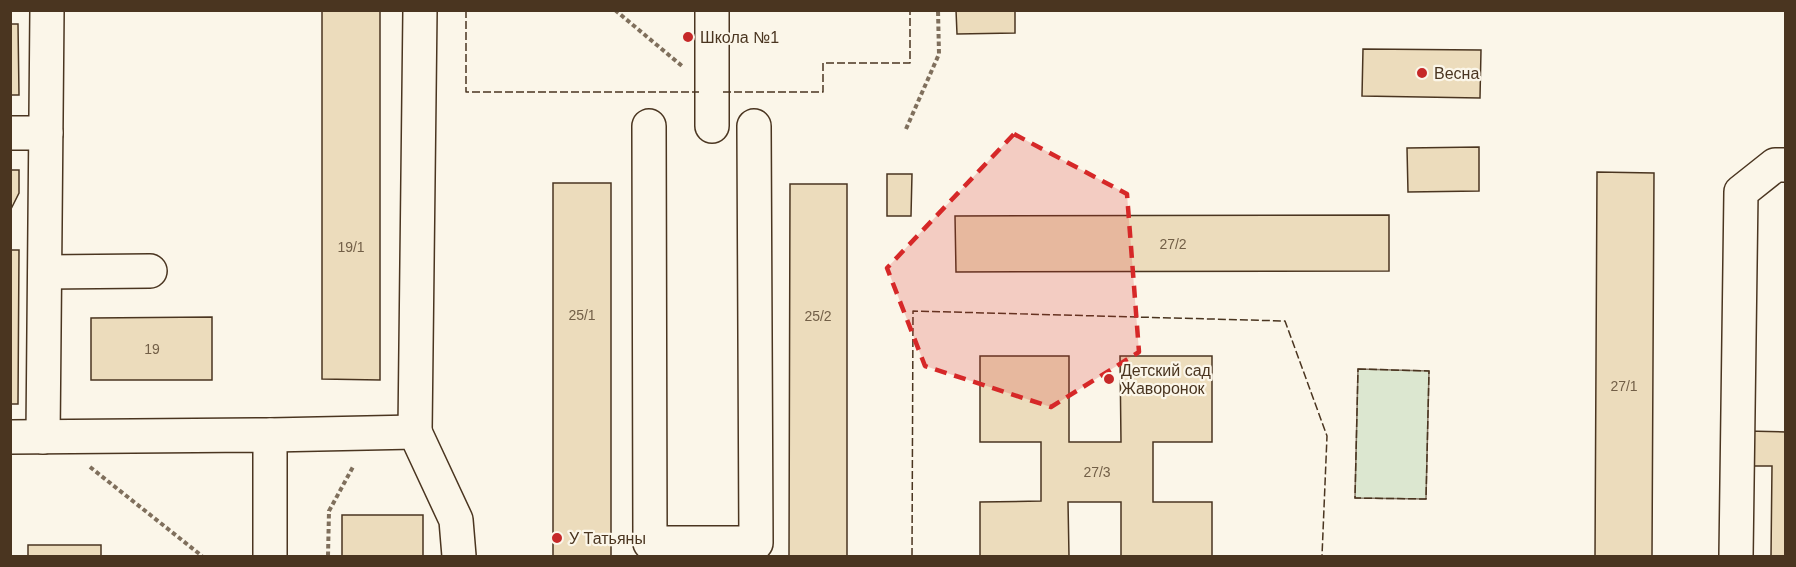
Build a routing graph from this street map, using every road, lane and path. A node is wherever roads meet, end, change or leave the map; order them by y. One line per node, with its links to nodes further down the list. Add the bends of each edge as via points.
1 (47, 10): 12 (lane)
2 (420, 10): 16 (lane)
3 (615, 10): 6 (path)
4 (712, 10): 6 (lane)
5 (938, 10): 10 (path, via 939,54)
6 (712, 92): 8 (lane)
7 (649, 126): 21 (lane, via 650,543)
8 (712, 126)
9 (754, 126): 21 (lane)
10 (906, 129)
11 (10, 133): 12 (lane)
12 (46, 133): 14 (lane)
13 (1785, 165): 26 (lane, via 1775,165 1741,192)
14 (45, 272): 15 (lane); 20 (lane)
15 (150, 272)
16 (415, 432): 17 (lane); 25 (lane, via 456,520)
17 (372, 433): 18 (lane); 24 (path, via 329,511)
18 (270, 435): 20 (lane); 23 (lane)
19 (10, 437): 20 (lane)
20 (48, 437): 22 (path)
21 (756, 550)
22 (202, 556)
23 (270, 556)
24 (328, 556)
25 (459, 556)
26 (1736, 556)

